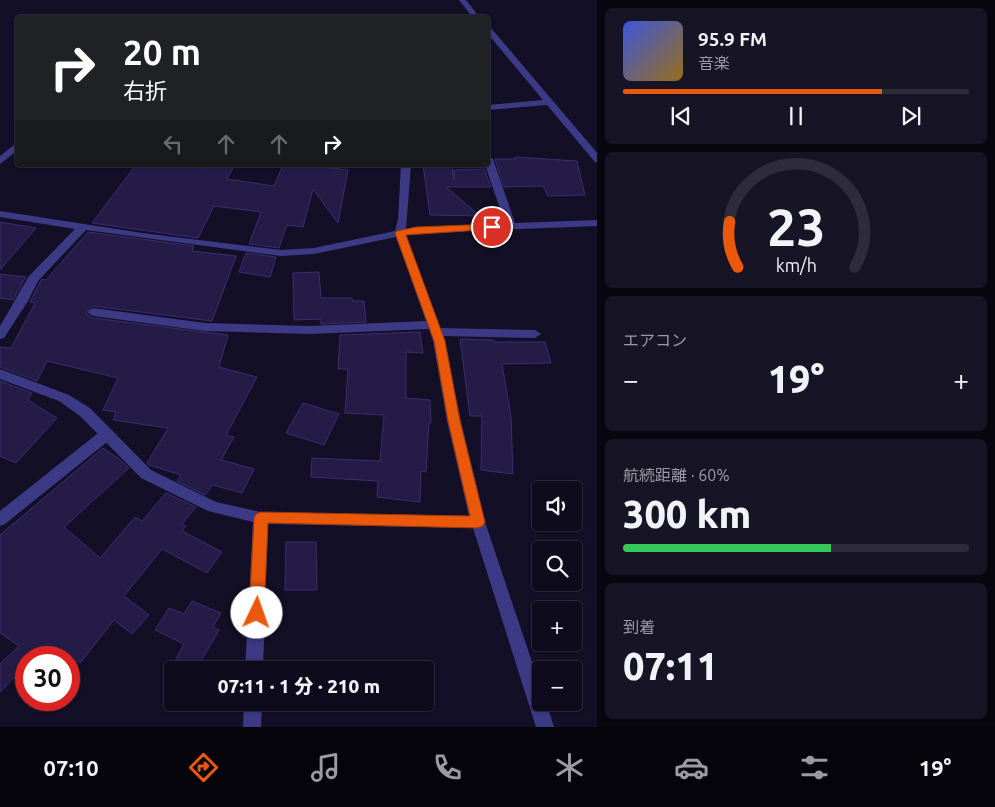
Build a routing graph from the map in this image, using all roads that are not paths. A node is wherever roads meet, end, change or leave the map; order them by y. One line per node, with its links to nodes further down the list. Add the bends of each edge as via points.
1 (462, 0): 2 (street)
2 (474, 15)
3 (490, 32): 4 (street)
4 (550, 102): 5 (street); 7 (street)
5 (490, 108)
6 (15, 148): 8 (street)
7 (597, 159)
8 (0, 161)
9 (490, 164): 13 (street)
10 (406, 167): 15 (street)
11 (0, 214): 14 (street)
12 (597, 223): 13 (street)
13 (511, 226): 15 (street)
14 (83, 227): 15 (street, via 281,253 314,251); 19 (street, via 33,279)
15 (400, 233): 17 (street)
16 (94, 312): 17 (street, via 205,327)
17 (435, 329): 18 (street); 24 (street)
18 (535, 334)
19 (0, 335)
20 (0, 374): 21 (street, via 64,398 85,412)
21 (107, 434): 22 (street, via 146,474 213,507); 23 (street)
22 (261, 518): 24 (street); 25 (street)
23 (0, 520)
24 (478, 522): 28 (street)
25 (254, 661)
26 (253, 711): 27 (street)
27 (252, 727)
28 (545, 727)

